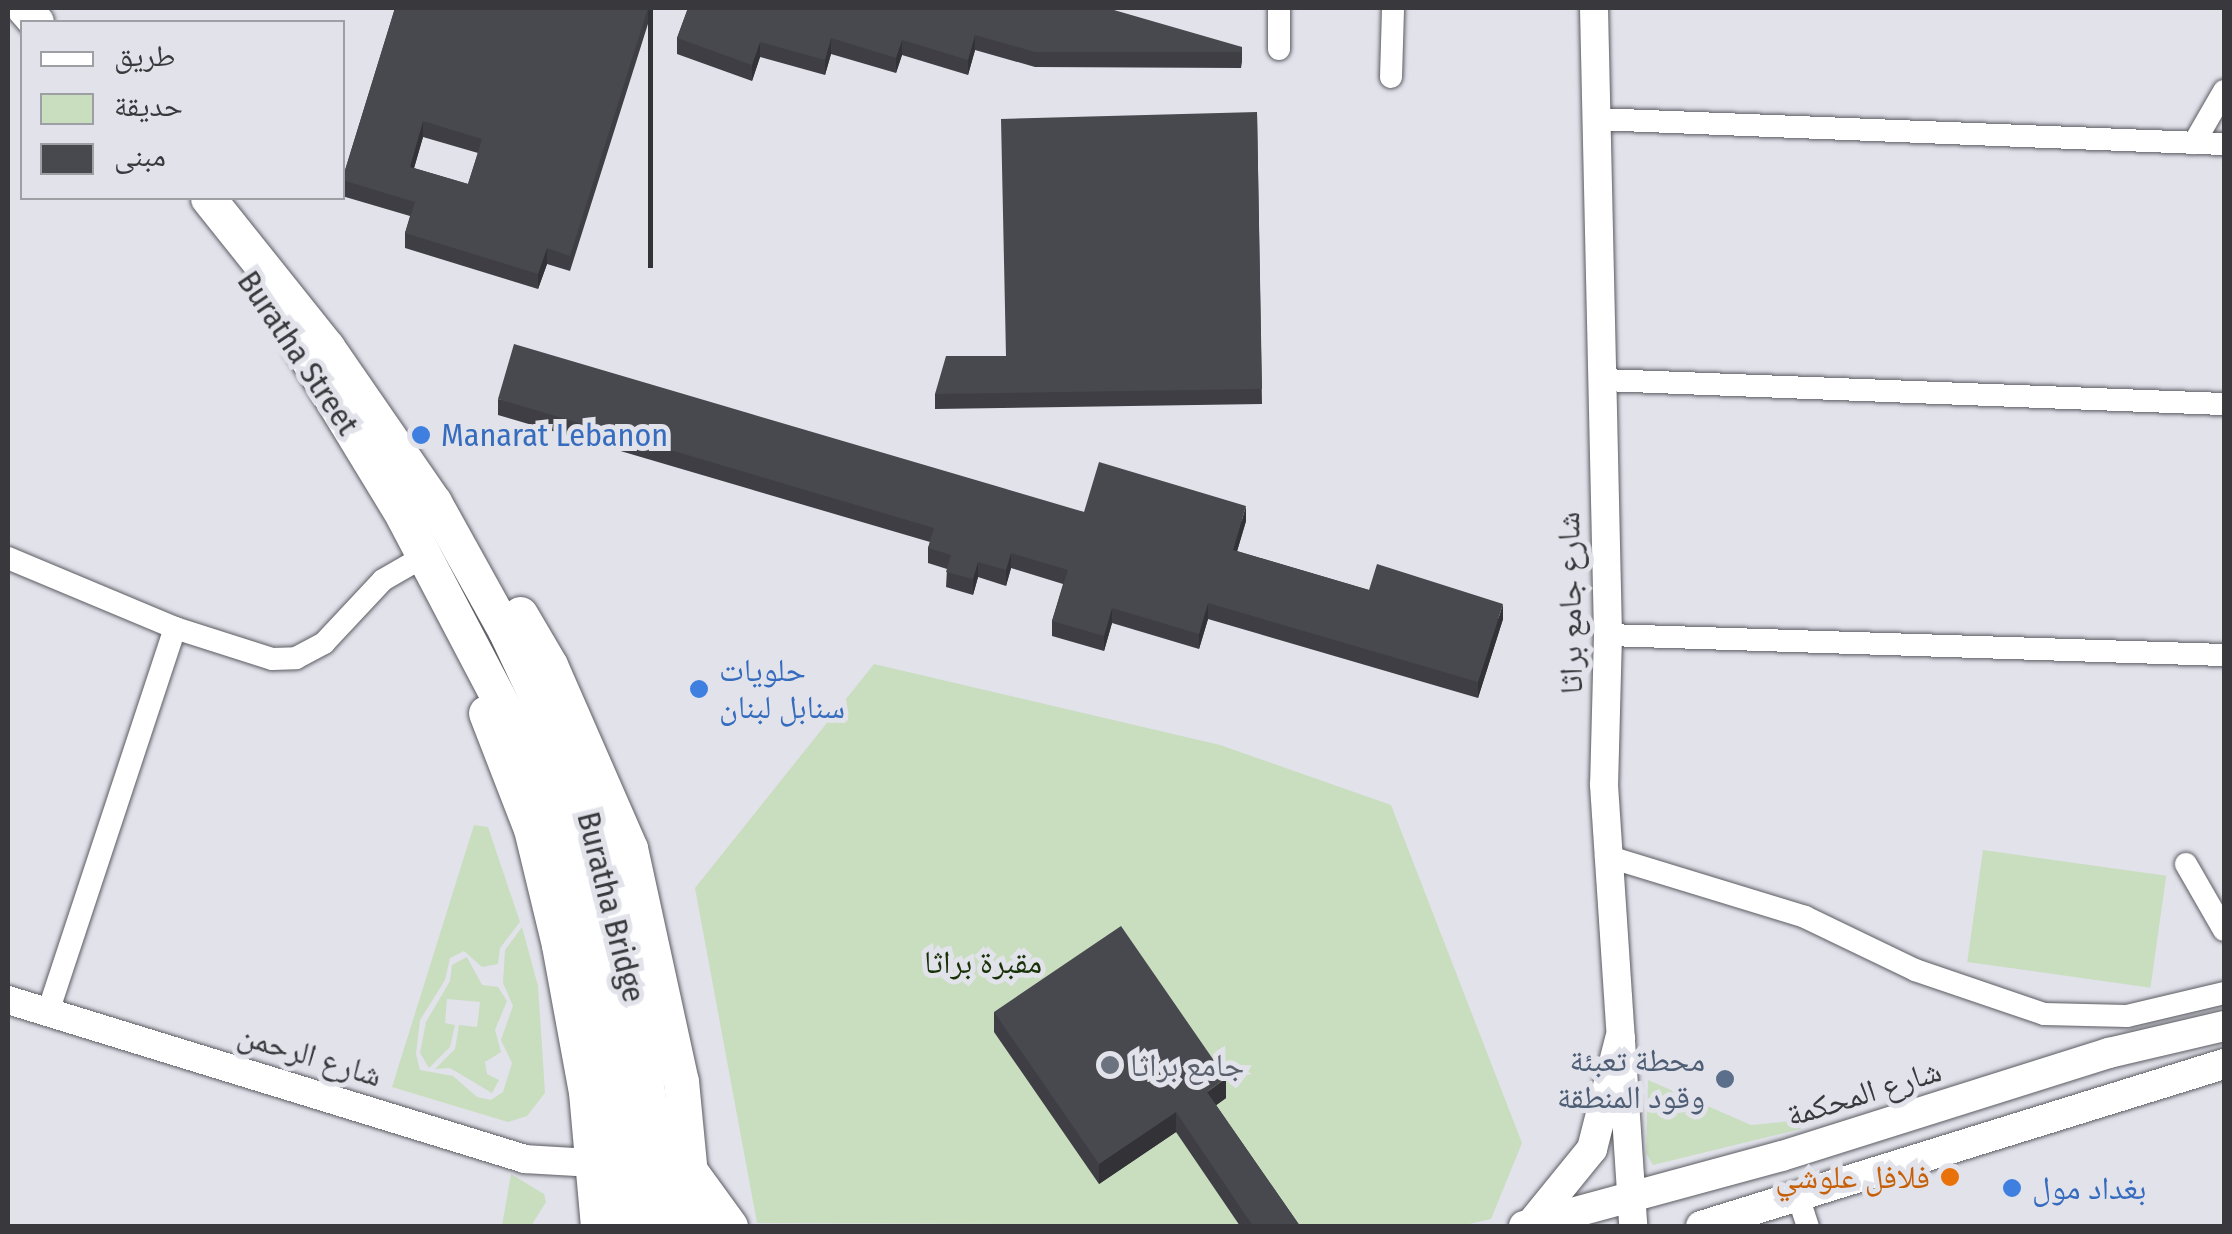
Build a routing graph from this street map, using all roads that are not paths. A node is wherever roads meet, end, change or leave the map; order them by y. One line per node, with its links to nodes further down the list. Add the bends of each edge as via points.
1 (1279, 8): 4 (street)
2 (1393, 8): 5 (street)
3 (1594, 8): 7 (street, شارع جامع براثا)
4 (1280, 49)
5 (1390, 78)
6 (2224, 91): 8 (street)
7 (1596, 119): 8 (street); 12 (street, شارع جامع براثا)
8 (2194, 143): 9 (street)
9 (2224, 144)
10 (185, 200): 14 (main road, Buratha Street)
11 (209, 200): 14 (main road, Buratha Street)
12 (1604, 380): 13 (street); 19 (street, شارع جامع براثا)
13 (2224, 404)
14 (379, 445): 15 (main road, Buratha Street); 17 (main road); 31 (main road, via 473,537 550,665 605,781 659,963)
15 (418, 509): 21 (main road, Buratha Bridge)
16 (8, 558): 18 (street)
17 (412, 563): 18 (street, via 383,580 324,643 296,658 272,659); 33 (main road, via 458,650 531,828 574,1020)
18 (174, 628): 27 (street)
19 (1608, 635): 20 (street); 22 (street, شارع جامع براثا)
20 (2224, 655)
21 (577, 818): 35 (main road, Buratha Bridge); 36 (main road, Buratha Bridge, via 636,1002)
22 (1606, 856): 25 (street, via 1805,917 1914,970 2044,1014 2126,1016); 29 (street, شارع جامع براثا)
23 (2186, 864): 24 (street)
24 (2222, 922)
25 (2224, 993)
26 (8, 1000): 27 (street, شارع الرحمن)
27 (48, 1011): 33 (street, شارع الرحمن, via 525,1158)
28 (2224, 1026): 34 (main road, شارع المحكمة, via 2109,1053)
29 (1620, 1039): 34 (street, شارع جامع براثا); 40 (main road, via 1592,1149)
30 (2224, 1064): 32 (main road)
31 (691, 1165): 37 (main road); 38 (main road); 39 (main road)
32 (1797, 1193): 41 (main road); 42 (street)
33 (598, 1204)
34 (1633, 1212): 40 (main road, شارع المحكمة)
35 (630, 1226)
36 (664, 1226)
37 (676, 1226)
38 (695, 1226)
39 (730, 1226)
40 (1528, 1226)
41 (1701, 1226)
42 (1808, 1226)

